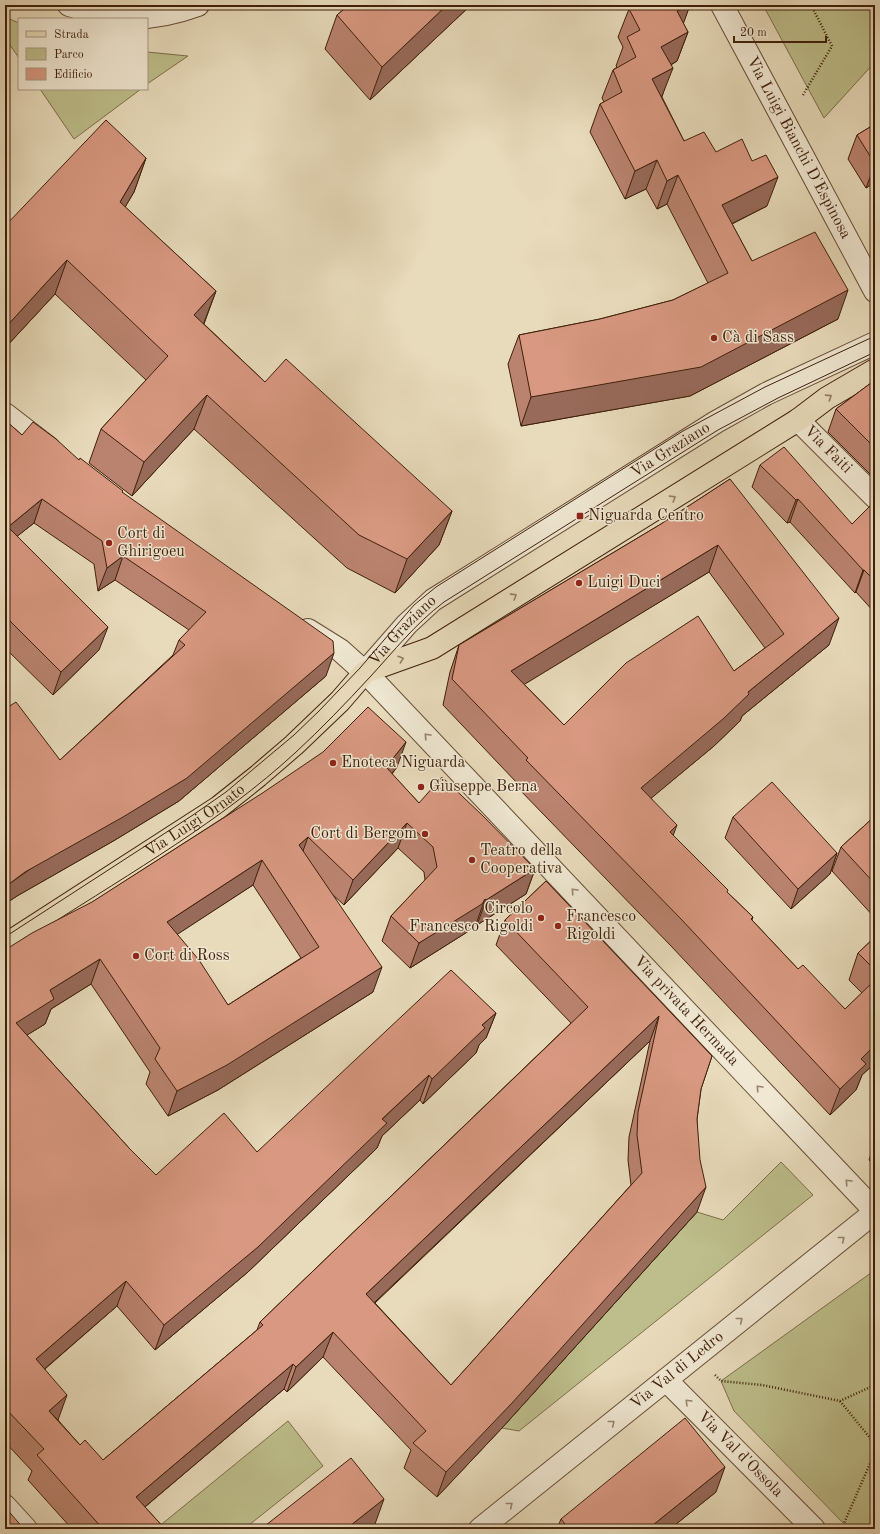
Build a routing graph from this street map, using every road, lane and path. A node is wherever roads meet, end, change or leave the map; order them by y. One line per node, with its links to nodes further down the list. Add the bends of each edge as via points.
1 (69, 5): 2 (street, via 113,17 152,17 181,12)
2 (198, 5)
3 (722, 5): 6 (street, Via Luigi Bianchi D'Espinosa)
4 (811, 5): 5 (path, via 832,46)
5 (803, 95)
6 (875, 291)
7 (875, 343): 14 (street, Via Graziano, via 766,394 716,422 433,600 407,624)
8 (875, 370): 10 (main road, Via Graziano, one-way to 8, via 827,398)
9 (5, 414): 11 (street)
10 (798, 420): 12 (street, Via Faiti); 14 (main road, Via Graziano, one-way to 10, via 432,648)
11 (62, 458)
12 (875, 497)
13 (294, 621): 14 (street, Via privata Hermada, via 340,650)
14 (365, 672): 15 (main road, Via Luigi Ornato, via 340,701 294,745 219,807); 16 (street, Via privata Hermada, one-way to 14)
15 (5, 945)
16 (875, 1211): 17 (street, Via Val di Ledro, one-way to 16)
17 (697, 1355): 18 (street, Via Val di Ledro); 20 (path, via 721,1381 762,1385)
18 (666, 1380): 25 (street, Via Val di Ledro, one-way to 18); 26 (street, Via Val d'Ossola, one-way to 18)
19 (875, 1385): 20 (path)
20 (840, 1401): 21 (path)
21 (875, 1444)
22 (875, 1452): 27 (path)
23 (5, 1506): 24 (street)
24 (26, 1529)
25 (480, 1529)
26 (814, 1529)
27 (842, 1529)

